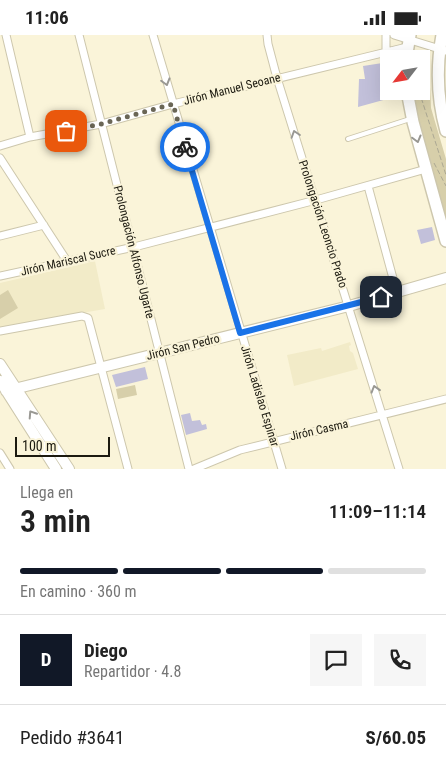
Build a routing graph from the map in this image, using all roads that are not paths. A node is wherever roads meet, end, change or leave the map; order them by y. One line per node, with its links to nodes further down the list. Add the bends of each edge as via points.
1 (6, 35): 20 (street)
2 (79, 35): 18 (street, Prolongación Alfonso Ugarte)
3 (153, 35): 15 (street, Jirón Ladislao Espinar, one-way to 15)
4 (267, 35): 13 (street, Prolongación Leoncio Prado)
5 (386, 35): 9 (street)
6 (394, 35): 8 (street)
7 (442, 35): 11 (main road)
8 (408, 45): 10 (street, Jirón Manuel Seoane); 11 (street)
9 (386, 50)
10 (392, 50)
11 (443, 50): 16 (main road, via 438,67 438,92)
12 (380, 53): 13 (street, Jirón Manuel Seoane)
13 (277, 78): 15 (street, Jirón Manuel Seoane); 26 (street, Prolongación Leoncio Prado, one-way to 13)
14 (409, 100): 17 (main road)
15 (173, 104): 18 (street, Jirón Manuel Seoane); 28 (street, Jirón Ladislao Espinar)
16 (444, 114): 19 (main road)
17 (412, 118): 21 (lane); 24 (main road, one-way to 24)
18 (101, 124): 20 (street, Jirón Manuel Seoane); 31 (street, Prolongación Alfonso Ugarte)
19 (446, 131)
20 (30, 137): 22 (street, Jirón Manuel Seoane)
21 (348, 139)
22 (0, 146)
23 (0, 158): 27 (street)
24 (426, 169): 25 (street, Jirón Mariscal Sucre); 30 (main road)
25 (368, 186): 26 (street, Jirón Mariscal Sucre); 35 (street)
26 (316, 200): 28 (street, Jirón Mariscal Sucre); 36 (street, Prolongación Leoncio Prado)
27 (44, 225): 29 (street); 32 (street)
28 (208, 227): 31 (street, Jirón Mariscal Sucre); 38 (street, Jirón Ladislao Espinar)
29 (0, 237)
30 (446, 241)
31 (134, 247): 32 (street, Jirón Mariscal Sucre); 39 (street, Prolongación Alfonso Ugarte)
32 (67, 261): 33 (street, Jirón Mariscal Sucre)
33 (0, 276)
34 (446, 278): 35 (main road, Jirón San Pedro)
35 (396, 293): 36 (main road, Jirón San Pedro)
36 (349, 306): 38 (main road, Jirón San Pedro); 45 (street, Prolongación Leoncio Prado, one-way to 36)
37 (0, 331): 41 (street, via 85,316)
38 (240, 333): 39 (main road, Jirón San Pedro); 46 (street, Jirón Ladislao Espinar)
39 (160, 353): 41 (main road, Jirón San Pedro); 52 (street, Prolongación Alfonso Ugarte)
40 (0, 364): 43 (main road)
41 (100, 368): 43 (main road, Jirón San Pedro); 51 (street)
42 (0, 381): 43 (main road)
43 (11, 389): 49 (main road); 50 (main road, one-way to 43)
44 (446, 399): 45 (street, Jirón Casma)
45 (383, 415): 46 (street, Jirón Casma); 55 (street, Prolongación Leoncio Prado)
46 (273, 441): 53 (street, Jirón Casma, via 240,450); 54 (street, Jirón Ladislao Espinar)
47 (0, 453): 48 (street)
48 (10, 469)
49 (56, 469)
50 (69, 469)
51 (128, 469)
52 (189, 469)
53 (194, 469)
54 (282, 469)
55 (399, 469)

